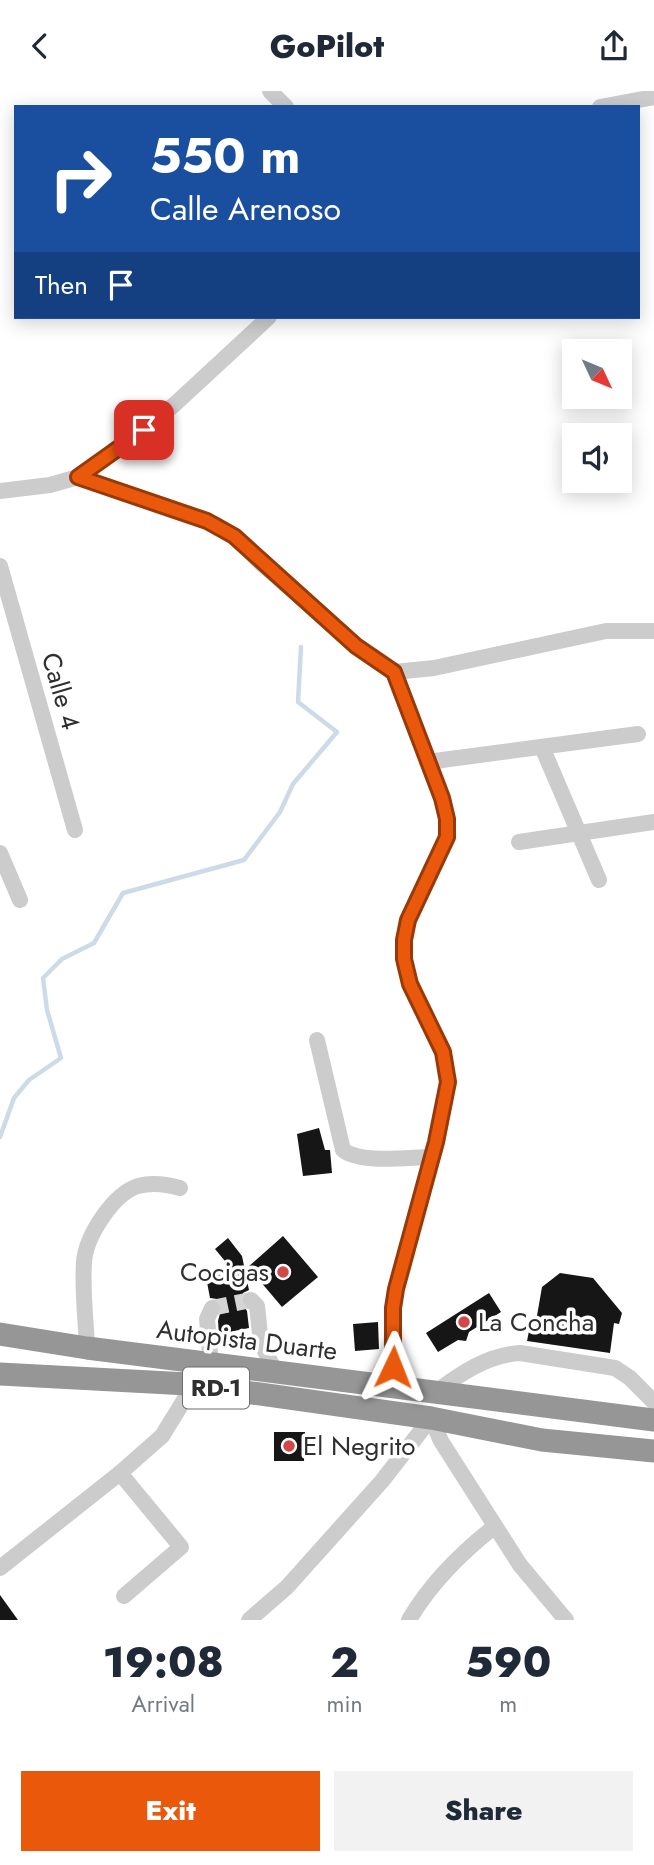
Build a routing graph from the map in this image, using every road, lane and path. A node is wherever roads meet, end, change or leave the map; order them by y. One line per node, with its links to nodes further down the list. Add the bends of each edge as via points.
1 (654, 97): 2 (street)
2 (611, 105)
3 (267, 319): 4 (street, via 175,404)
4 (78, 477): 5 (street); 8 (street, via 217,525 356,646)
5 (0, 491)
6 (0, 566): 13 (street, Calle 4)
7 (654, 631): 8 (street, via 606,631 434,668)
8 (394, 672): 11 (street)
9 (638, 734): 10 (street)
10 (542, 747): 11 (street); 14 (street)
11 (427, 762): 20 (street, via 442,798 447,837 408,920 404,949 410,984 443,1052 448,1082)
12 (654, 823): 14 (street)
13 (75, 830)
14 (579, 834): 15 (street); 17 (street)
15 (519, 842)
16 (0, 853): 18 (street)
17 (599, 880)
18 (20, 900)
19 (317, 1040): 20 (street, via 343,1150 362,1158)
20 (432, 1157): 30 (street, via 396,1289)
21 (180, 1188): 25 (street, via 158,1183 136,1187 100,1219 84,1260)
22 (251, 1300): 27 (street, via 257,1306 261,1343)
23 (212, 1308): 26 (street, via 207,1319)
24 (0, 1334): 25 (highway, Autopista Duarte / RD-1)
25 (87, 1348): 26 (highway, Autopista Duarte / RD-1)
26 (211, 1364): 27 (highway, Autopista Duarte / RD-1)
27 (276, 1373): 30 (highway, Autopista Duarte / RD-1)
28 (0, 1374): 29 (highway, Autopista Duarte / RD-1)
29 (188, 1384): 33 (highway, Autopista Duarte / RD-1); 36 (street, via 186,1397 162,1436)
30 (391, 1387): 31 (highway, Autopista Duarte / RD-1)
31 (436, 1392): 32 (street, via 491,1359 520,1353 615,1368); 34 (highway, Autopista Duarte / RD-1)
32 (654, 1402)
33 (431, 1418): 35 (highway, Autopista Duarte / RD-1, via 542,1440); 37 (street); 41 (street, via 382,1481 287,1587)
34 (654, 1420)
35 (654, 1452)
36 (120, 1473): 38 (street); 39 (street, via 181,1548)
37 (494, 1527): 40 (street); 42 (street, via 448,1569)
38 (0, 1568)
39 (124, 1596)
40 (552, 1614): 43 (street)
41 (249, 1620)
42 (409, 1620)
43 (566, 1620)

